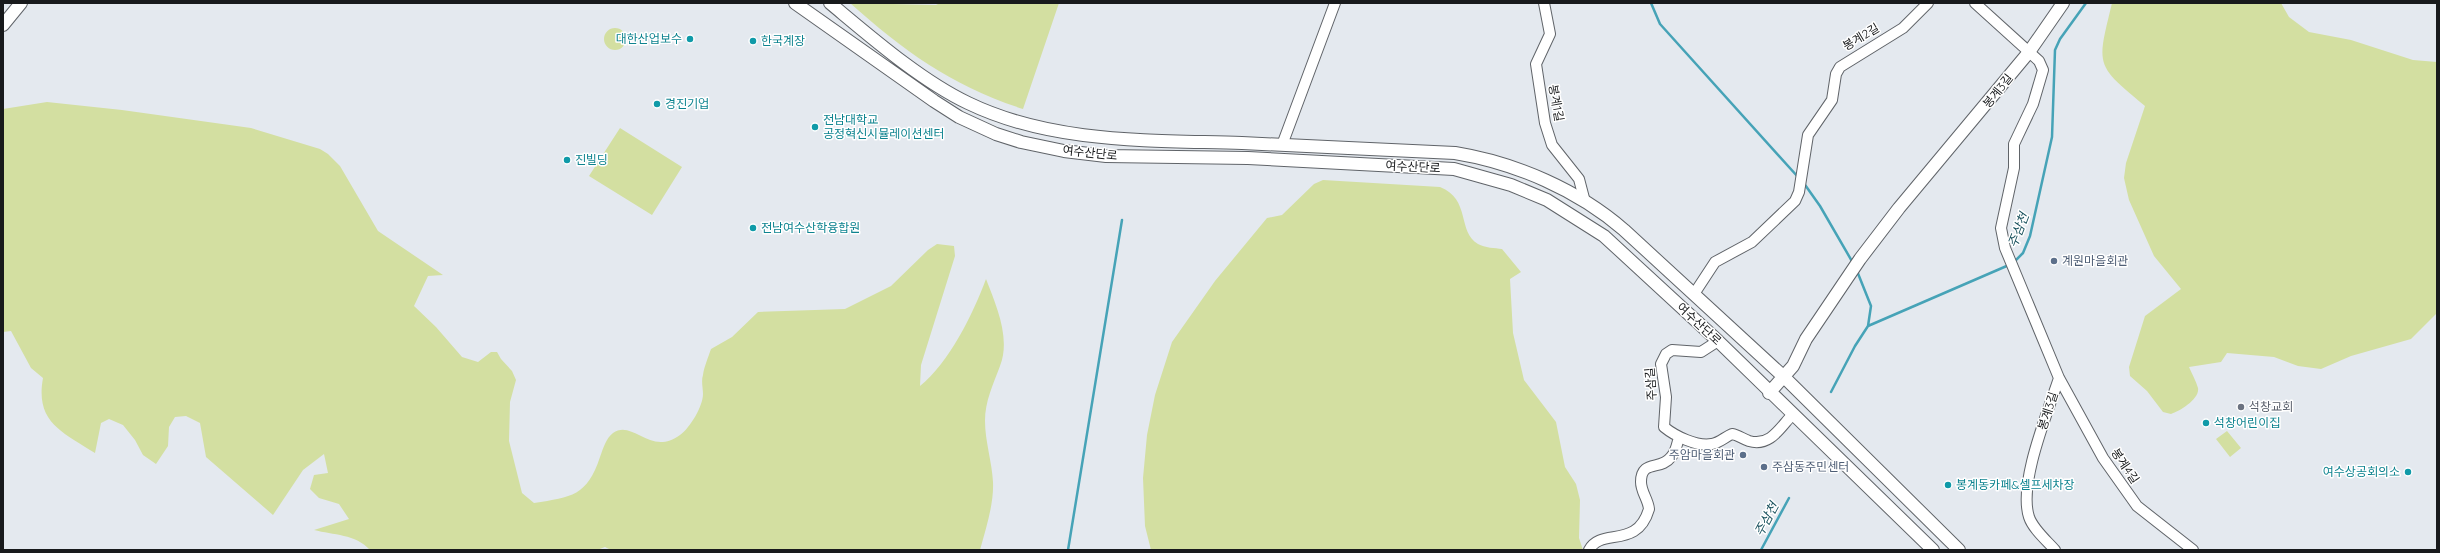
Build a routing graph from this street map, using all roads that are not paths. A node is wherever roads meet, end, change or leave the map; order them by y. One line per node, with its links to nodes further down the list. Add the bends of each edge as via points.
1 (22, 3): 9 (street)
2 (795, 3): 13 (street, 여수산단로, via 934,101 996,134 1021,142 1106,156 1248,158 1454,170 1522,189)
3 (830, 3): 11 (street, 여수산단로, via 944,89 968,103 1003,117 1084,136)
4 (1335, 3): 11 (street)
5 (1544, 3): 12 (street, 봉계1길, via 1550,34 1536,64 1545,122 1554,148 1579,179)
6 (1928, 3): 14 (street, 봉계2길, via 1908,24 1840,67 1836,74 1832,100 1808,135 1799,192 1795,201 1756,239 1734,254 1715,262)
7 (1976, 3): 10 (street)
8 (2063, 3): 10 (street, 봉계3길)
9 (3, 25)
10 (2029, 52): 16 (street, 봉계3길, via 1899,208 1860,259); 17 (street, 봉계3길, via 2039,61 2043,70 2033,104 2014,144 2014,168 2001,232 2007,255)
11 (1282, 145): 12 (street, 여수산단로, via 1467,155 1523,172)
12 (1585, 202): 13 (street); 14 (street, 여수산단로, via 1616,223)
13 (1575, 217): 15 (street, 여수산단로, via 1604,236)
14 (1694, 294): 16 (street, 여수산단로)
15 (1718, 341): 18 (street, 여수산단로); 20 (street, 주삼길, via 1701,352 1670,351 1662,362 1666,397 1663,423)
16 (1784, 377): 18 (street); 23 (street, 여수산단로)
17 (2059, 378): 24 (street, 봉계3길, via 2032,463 2027,511 2030,521); 25 (street, 봉계4길, via 2103,458 2134,503)
18 (1769, 393): 19 (street, 여수산단로)
19 (1792, 415): 20 (street, 주삼길, via 1763,443 1748,441 1735,434 1711,444); 22 (street, 여수산단로)
20 (1679, 437): 21 (street, via 1671,457 1663,464 1646,467 1644,471 1641,487 1649,509 1641,526 1633,533 1597,542)
21 (1589, 550)
22 (1933, 550)
23 (1959, 550)
24 (2055, 550)
25 (2193, 550)

